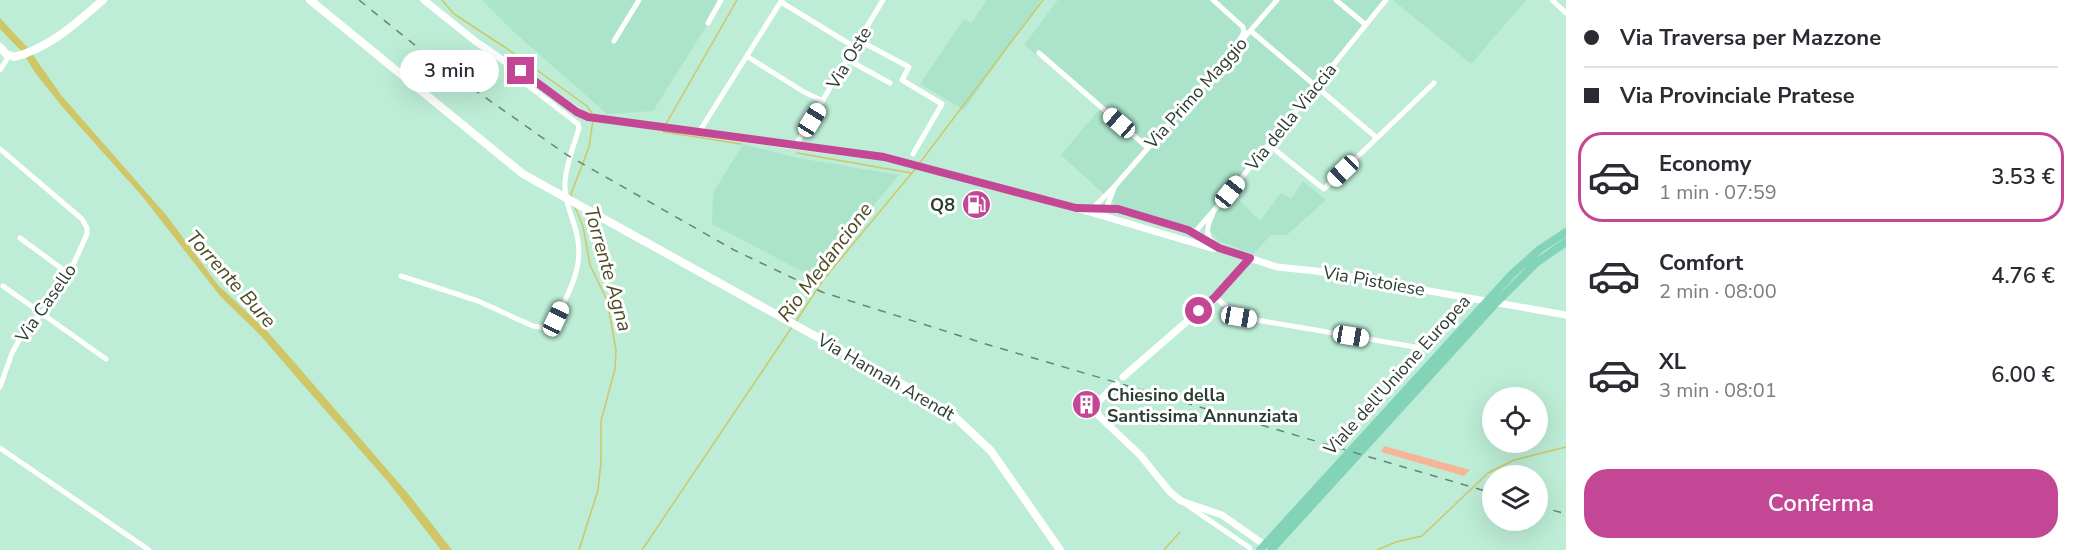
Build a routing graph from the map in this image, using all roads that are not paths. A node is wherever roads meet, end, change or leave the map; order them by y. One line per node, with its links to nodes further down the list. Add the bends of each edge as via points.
1 (103, 0): 24 (main road, via 57,39 18,56)
2 (310, 0): 71 (main road, Via Hannah Arendt, via 523,174 918,393 967,426 991,451)
3 (424, 0): 28 (street)
4 (639, 0): 18 (street)
5 (721, 0): 15 (street)
6 (883, 0): 19 (street, Via Oste)
7 (1213, 0): 20 (street, via 1243,27)
8 (1277, 0): 17 (street, Via Primo Maggio)
9 (1336, 0): 16 (street)
10 (1386, 0): 16 (street, Via della Viaccia)
11 (1552, 0): 13 (street)
12 (782, 1): 22 (street); 25 (street)
13 (1560, 2): 14 (street)
14 (1566, 13)
15 (708, 23)
16 (1366, 25): 31 (street, Via della Viaccia)
17 (1252, 32): 20 (street, Via Primo Maggio); 31 (street)
18 (614, 41)
19 (860, 41): 22 (street, Via Oste); 39 (street, via 909,67 902,80 942,104)
20 (1237, 45): 37 (street, Via Primo Maggio)
21 (0, 46): 24 (main road)
22 (856, 48): 26 (street, Via Oste)
23 (1039, 53): 37 (street)
24 (9, 56): 27 (street)
25 (748, 57): 32 (street); 33 (street)
26 (848, 60): 29 (street); 32 (street, Via Oste)
27 (0, 70)
28 (521, 71): 33 (street, Via Pistoiese, via 588,117); 54 (street, via 521,80 556,105 579,128 565,182 567,208 577,236 578,272 556,319 546,328 533,326 478,301)
29 (890, 83)
30 (1434, 83): 34 (street)
31 (1316, 87): 34 (street); 35 (street, Via della Viaccia)
32 (823, 101): 36 (street, Via Oste)
33 (699, 132): 36 (street, Via Pistoiese)
34 (1377, 138): 35 (street, via 1324,189)
35 (1269, 145): 44 (street, Via della Viaccia)
36 (795, 146): 41 (street, Via Pistoiese, via 884,157)
37 (1147, 147): 40 (street, Via Primo Maggio)
38 (0, 149): 53 (street, Via Casello, via 82,219 87,228)
39 (913, 153)
40 (1114, 187): 42 (street, Via Primo Maggio); 43 (street, Via Primo Maggio, via 1108,202)
41 (1076, 208): 42 (street, Via Pistoiese); 45 (street, Via Pistoiese)
42 (1093, 208): 43 (street, Via Pistoiese)
43 (1110, 209): 45 (street); 46 (street, Via Pistoiese)
44 (1213, 213): 46 (street, Via della Viaccia); 51 (street, via 1207,233)
45 (1113, 219): 49 (street, Via Pistoiese)
46 (1195, 232): 49 (street); 51 (street, Via Pistoiese)
47 (1566, 232): 60 (main road, Viale dell'Unione Europea, via 1512,273)
48 (21, 238): 53 (street)
49 (1184, 239): 51 (street, Via Pistoiese)
50 (1566, 242): 60 (main road, Viale dell'Unione Europea, via 1525,273)
51 (1219, 248): 52 (street, Via Pistoiese)
52 (1250, 258): 56 (street); 57 (street, Via Pistoiese, via 1277,267)
53 (69, 274): 58 (street, Via Casello)
54 (401, 276)
55 (3, 286): 58 (street)
56 (1215, 297): 57 (street, via 1239,317 1421,348 1432,343); 62 (street)
57 (1470, 298): 59 (street, Via Pistoiese)
58 (42, 314): 61 (street); 64 (street, Via Casello, via 23,333)
59 (1566, 315)
60 (1448, 351): 72 (main road, Viale dell'Unione Europea); 73 (main road, Viale dell'Unione Europea)
61 (106, 359)
62 (1124, 377)
63 (1116, 384): 66 (street, via 1099,401 1099,416)
64 (0, 387)
65 (0, 447): 67 (street)
66 (1181, 501): 68 (street); 73 (street, via 1222,515)
67 (139, 543): 69 (street); 70 (street)
68 (1250, 548)
69 (136, 550)
70 (149, 550)
71 (1059, 550)
72 (1260, 550)
73 (1271, 550)

